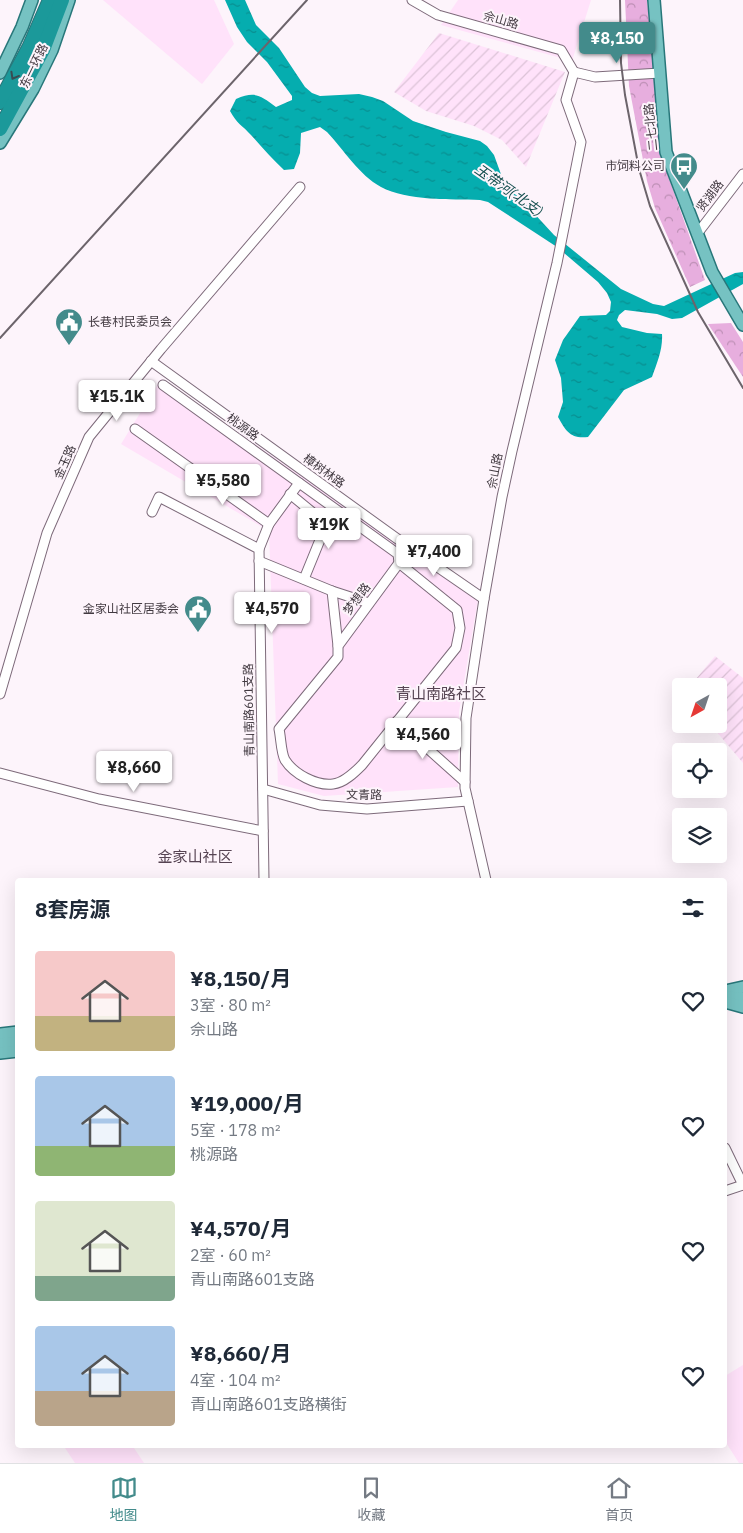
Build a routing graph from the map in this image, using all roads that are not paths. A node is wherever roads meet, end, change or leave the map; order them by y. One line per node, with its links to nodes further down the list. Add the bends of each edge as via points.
1 (32, 0): 8 (main road)
2 (50, 0): 10 (highway, 东一环路, one-way to 10)
3 (62, 0): 11 (highway, 东一环路, via 42,50)
4 (69, 0): 12 (main road, via 52,50)
5 (412, 0): 7 (street, 佘山路, via 438,15 561,50)
6 (654, 0): 9 (main road, 二七北路)
7 (574, 72): 9 (street, via 595,77); 33 (street, 佘山路, via 566,100 581,142 557,263 512,451)
8 (0, 73)
9 (660, 73): 16 (main road, 二七北路, via 666,152)
10 (0, 102)
11 (0, 129)
12 (0, 143)
13 (743, 174): 16 (street, 贤湖路)
14 (743, 179): 16 (street, 贤湖路)
15 (300, 187): 18 (street, 金玉路)
16 (698, 236): 17 (main road, 二七北路, via 712,272)
17 (743, 325)
18 (151, 361): 27 (street, 樟树林路); 36 (street, 金玉路, via 89,437 47,533)
19 (163, 385): 21 (street, 桃源路)
20 (135, 429): 25 (street)
21 (299, 483): 22 (street); 24 (street, 桃源路)
22 (290, 494): 25 (street); 26 (street)
23 (152, 512): 28 (street, via 159,497)
24 (343, 514): 26 (street); 30 (street, 桃源路, via 398,554)
25 (269, 524): 28 (street)
26 (329, 526): 31 (street, via 324,530)
27 (410, 548): 30 (street); 33 (street, 樟树林路)
28 (259, 549): 29 (street, 青山南路601支路)
29 (259, 562): 31 (street); 40 (street, 青山南路601支路)
30 (399, 563): 34 (street, 梦想路); 37 (street, 梦想路, via 457,610 460,628 456,648)
31 (304, 579): 32 (street)
32 (332, 591): 34 (street); 35 (street)
33 (484, 599): 39 (street, 佘山路, via 466,718)
34 (369, 604): 35 (street, 梦想路)
35 (338, 646): 37 (street, 梦想路, via 338,658 279,729 284,759 300,775 334,785 349,778)
36 (0, 694)
37 (397, 722): 39 (street)
38 (0, 773): 42 (street, via 99,799)
39 (465, 782): 41 (street, 佘山路)
40 (263, 789): 41 (street, 文青路, via 320,805 367,809); 42 (street, 青山南路601支路)
41 (468, 801): 44 (street, 佘山路)
42 (263, 831): 43 (street, 青山南路601支路)
43 (264, 878)
44 (486, 878)
45 (743, 980): 46 (main road)
46 (727, 984)
47 (727, 984): 48 (main road)
48 (743, 986): 49 (main road)
49 (727, 990)
50 (727, 997): 51 (main road)
51 (743, 998): 52 (main road)
52 (727, 1002)
53 (727, 1003): 54 (main road)
54 (743, 1007)
55 (15, 1032): 56 (main road)
56 (0, 1034)
57 (15, 1040): 58 (main road)
58 (0, 1042)
59 (15, 1051): 60 (main road)
60 (0, 1053)
61 (727, 1152): 62 (street)
62 (743, 1185): 63 (street)
63 (727, 1190)

